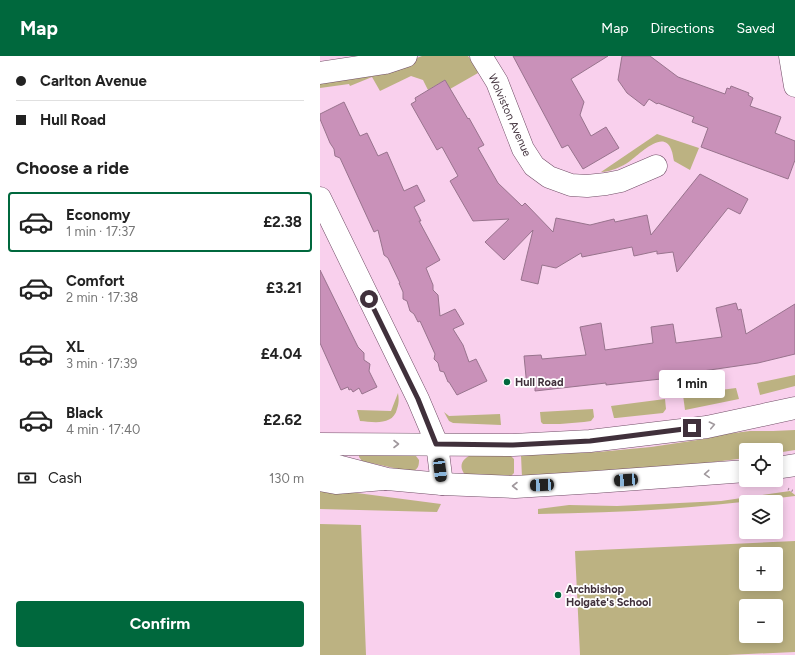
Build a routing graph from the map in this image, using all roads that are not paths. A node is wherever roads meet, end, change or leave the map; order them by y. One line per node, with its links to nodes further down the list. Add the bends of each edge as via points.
1 (406, 56): 4 (main road, via 385,63)
2 (481, 56): 6 (main road, Wolviston Avenue, via 497,82 523,150 534,166 549,177 571,185 587,186 621,181)
3 (790, 56): 5 (main road)
4 (320, 73)
5 (795, 86)
6 (656, 166)
7 (320, 198): 10 (main road, via 418,399)
8 (795, 408): 10 (main road, one-way to 8, via 513,445 590,441 707,426)
9 (320, 444): 10 (main road, one-way to 10)
10 (436, 444): 17 (main road)
11 (320, 462): 15 (main road)
12 (795, 465): 13 (main road)
13 (783, 467)
14 (739, 471): 17 (main road, one-way to 17, via 515,486)
15 (387, 479): 16 (main road, via 336,483); 17 (main road)
16 (320, 480)
17 (442, 484)

